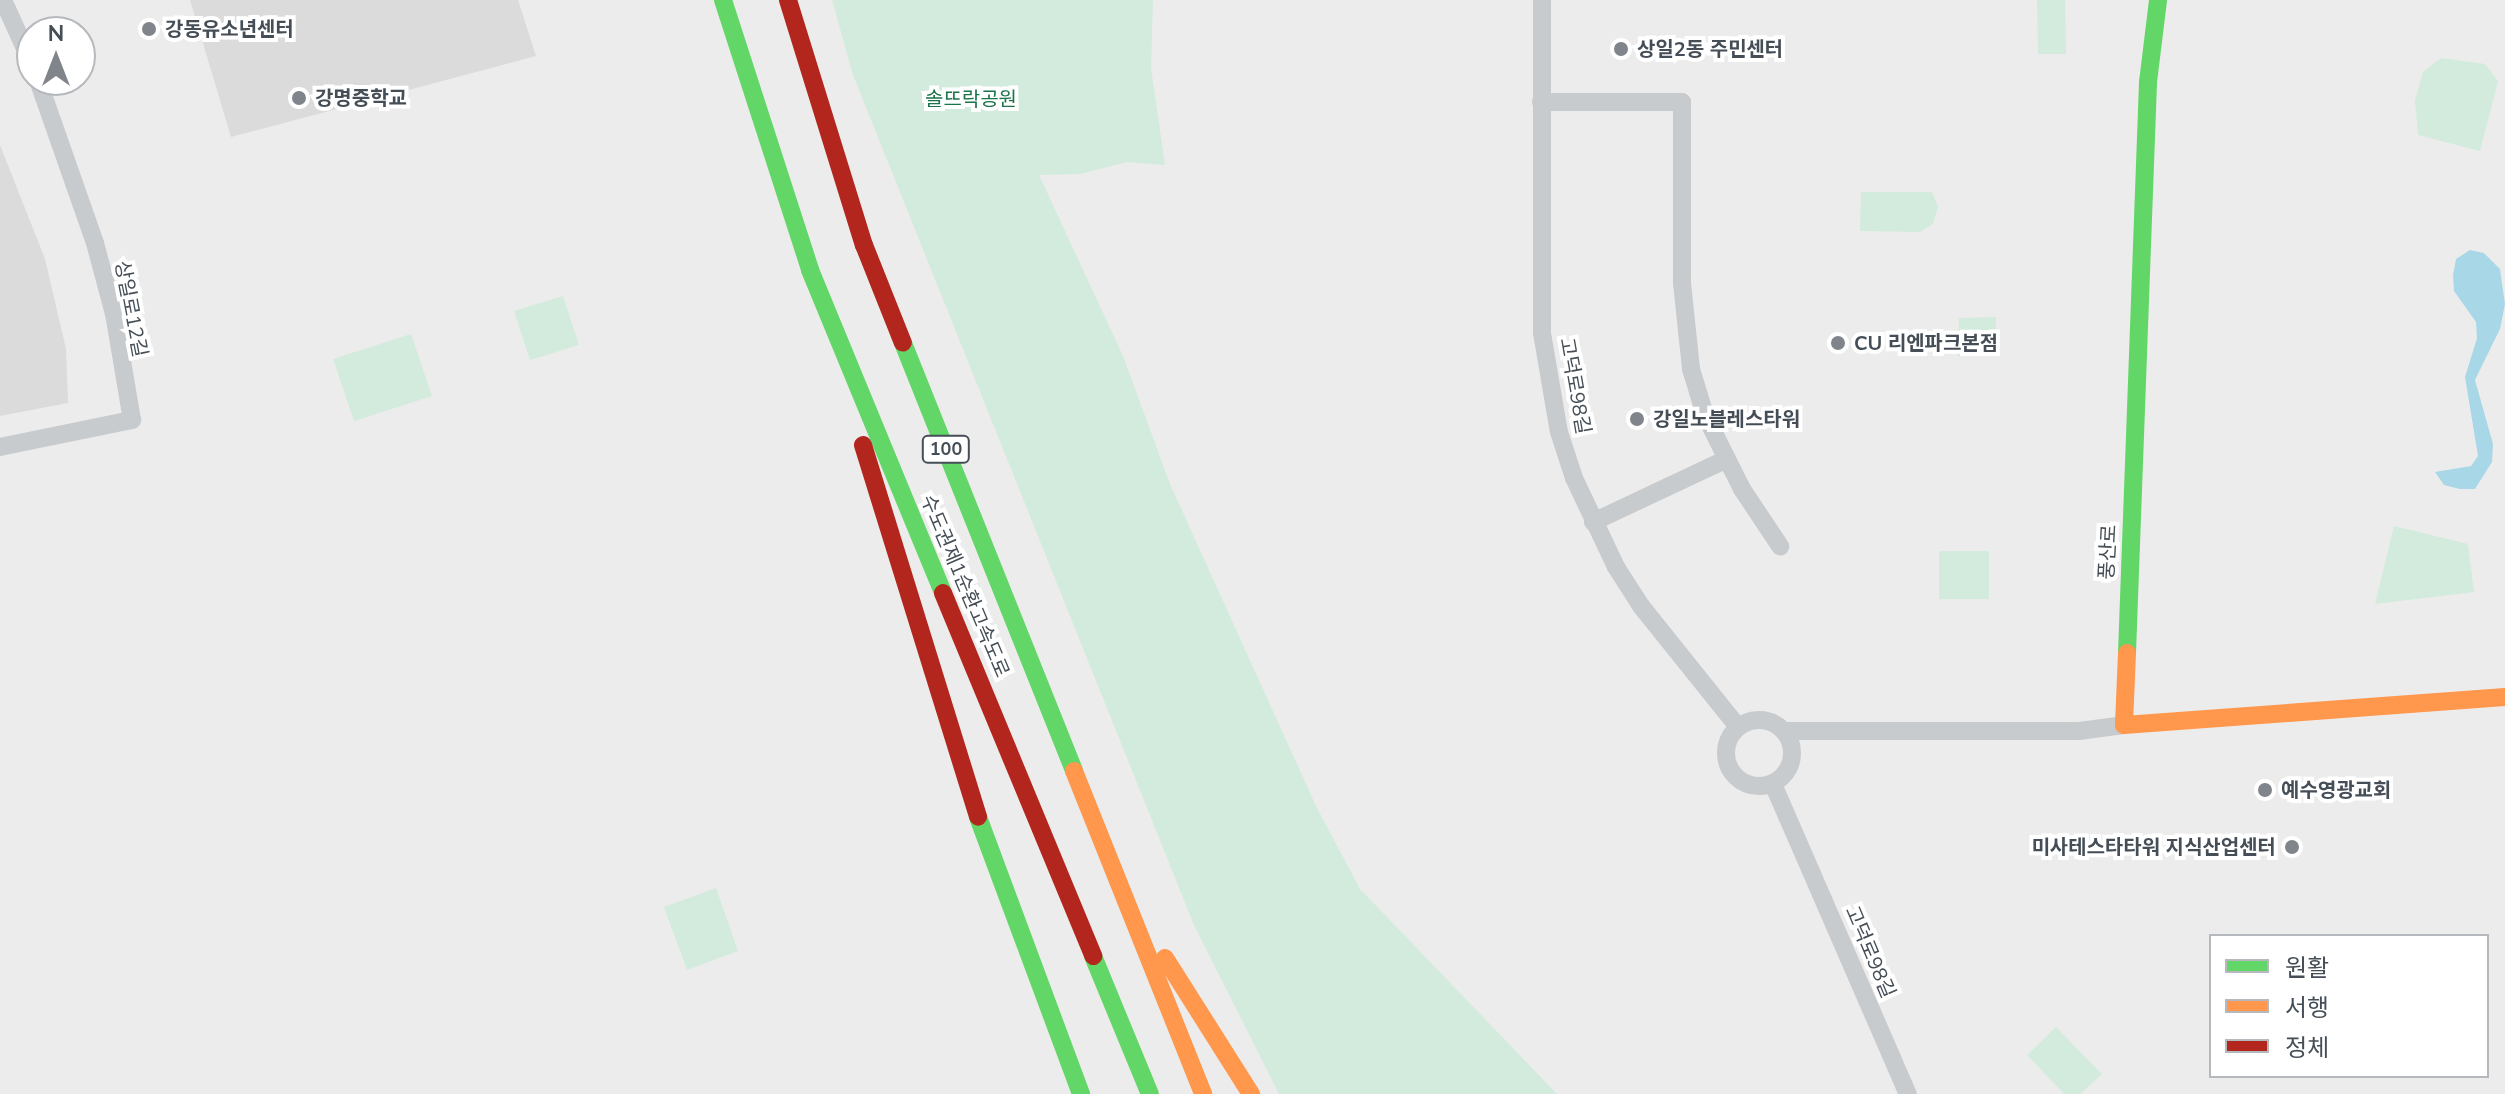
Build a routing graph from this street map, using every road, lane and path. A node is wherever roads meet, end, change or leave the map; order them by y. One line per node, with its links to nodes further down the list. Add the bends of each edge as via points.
1 (3, 0): 6 (street)
2 (723, 0): 9 (main road, 수도권제1순환고속도로 / 100)
3 (788, 0): 19 (main road, 수도권제1순환고속도로 / 100, via 864,245)
4 (1542, 0): 8 (street, 고덕로98길)
5 (2158, 0): 15 (main road, 풍산로, via 2148,82)
6 (16, 29)
7 (44, 96): 10 (street, 상일로12길, via 95,243 114,314 132,420)
8 (1541, 102): 11 (street, via 1682,102 1684,322 1705,415); 12 (street, 고덕로98길, via 1542,333 1559,432)
9 (810, 270): 20 (main road, via 964,779); 21 (main road, 수도권제1순환고속도로 / 100)
10 (0, 447)
11 (1727, 459): 12 (street); 13 (street)
12 (1593, 522): 16 (street, 고덕로98길, via 1641,606)
13 (1780, 546)
14 (2505, 697): 15 (main road)
15 (2124, 725): 17 (street, via 2079,731)
16 (1738, 727): 17 (street, via 1766,720); 18 (street, via 1726,748 1729,768 1743,782)
17 (1784, 731): 18 (street, via 1792,760)
18 (1773, 784): 24 (street, 고덕로98길)
19 (1123, 891): 22 (main road, 수도권제1순환고속도로 / 100); 23 (main road)
20 (1081, 1094)
21 (1150, 1094)
22 (1203, 1094)
23 (1251, 1094)
24 (1908, 1094)

